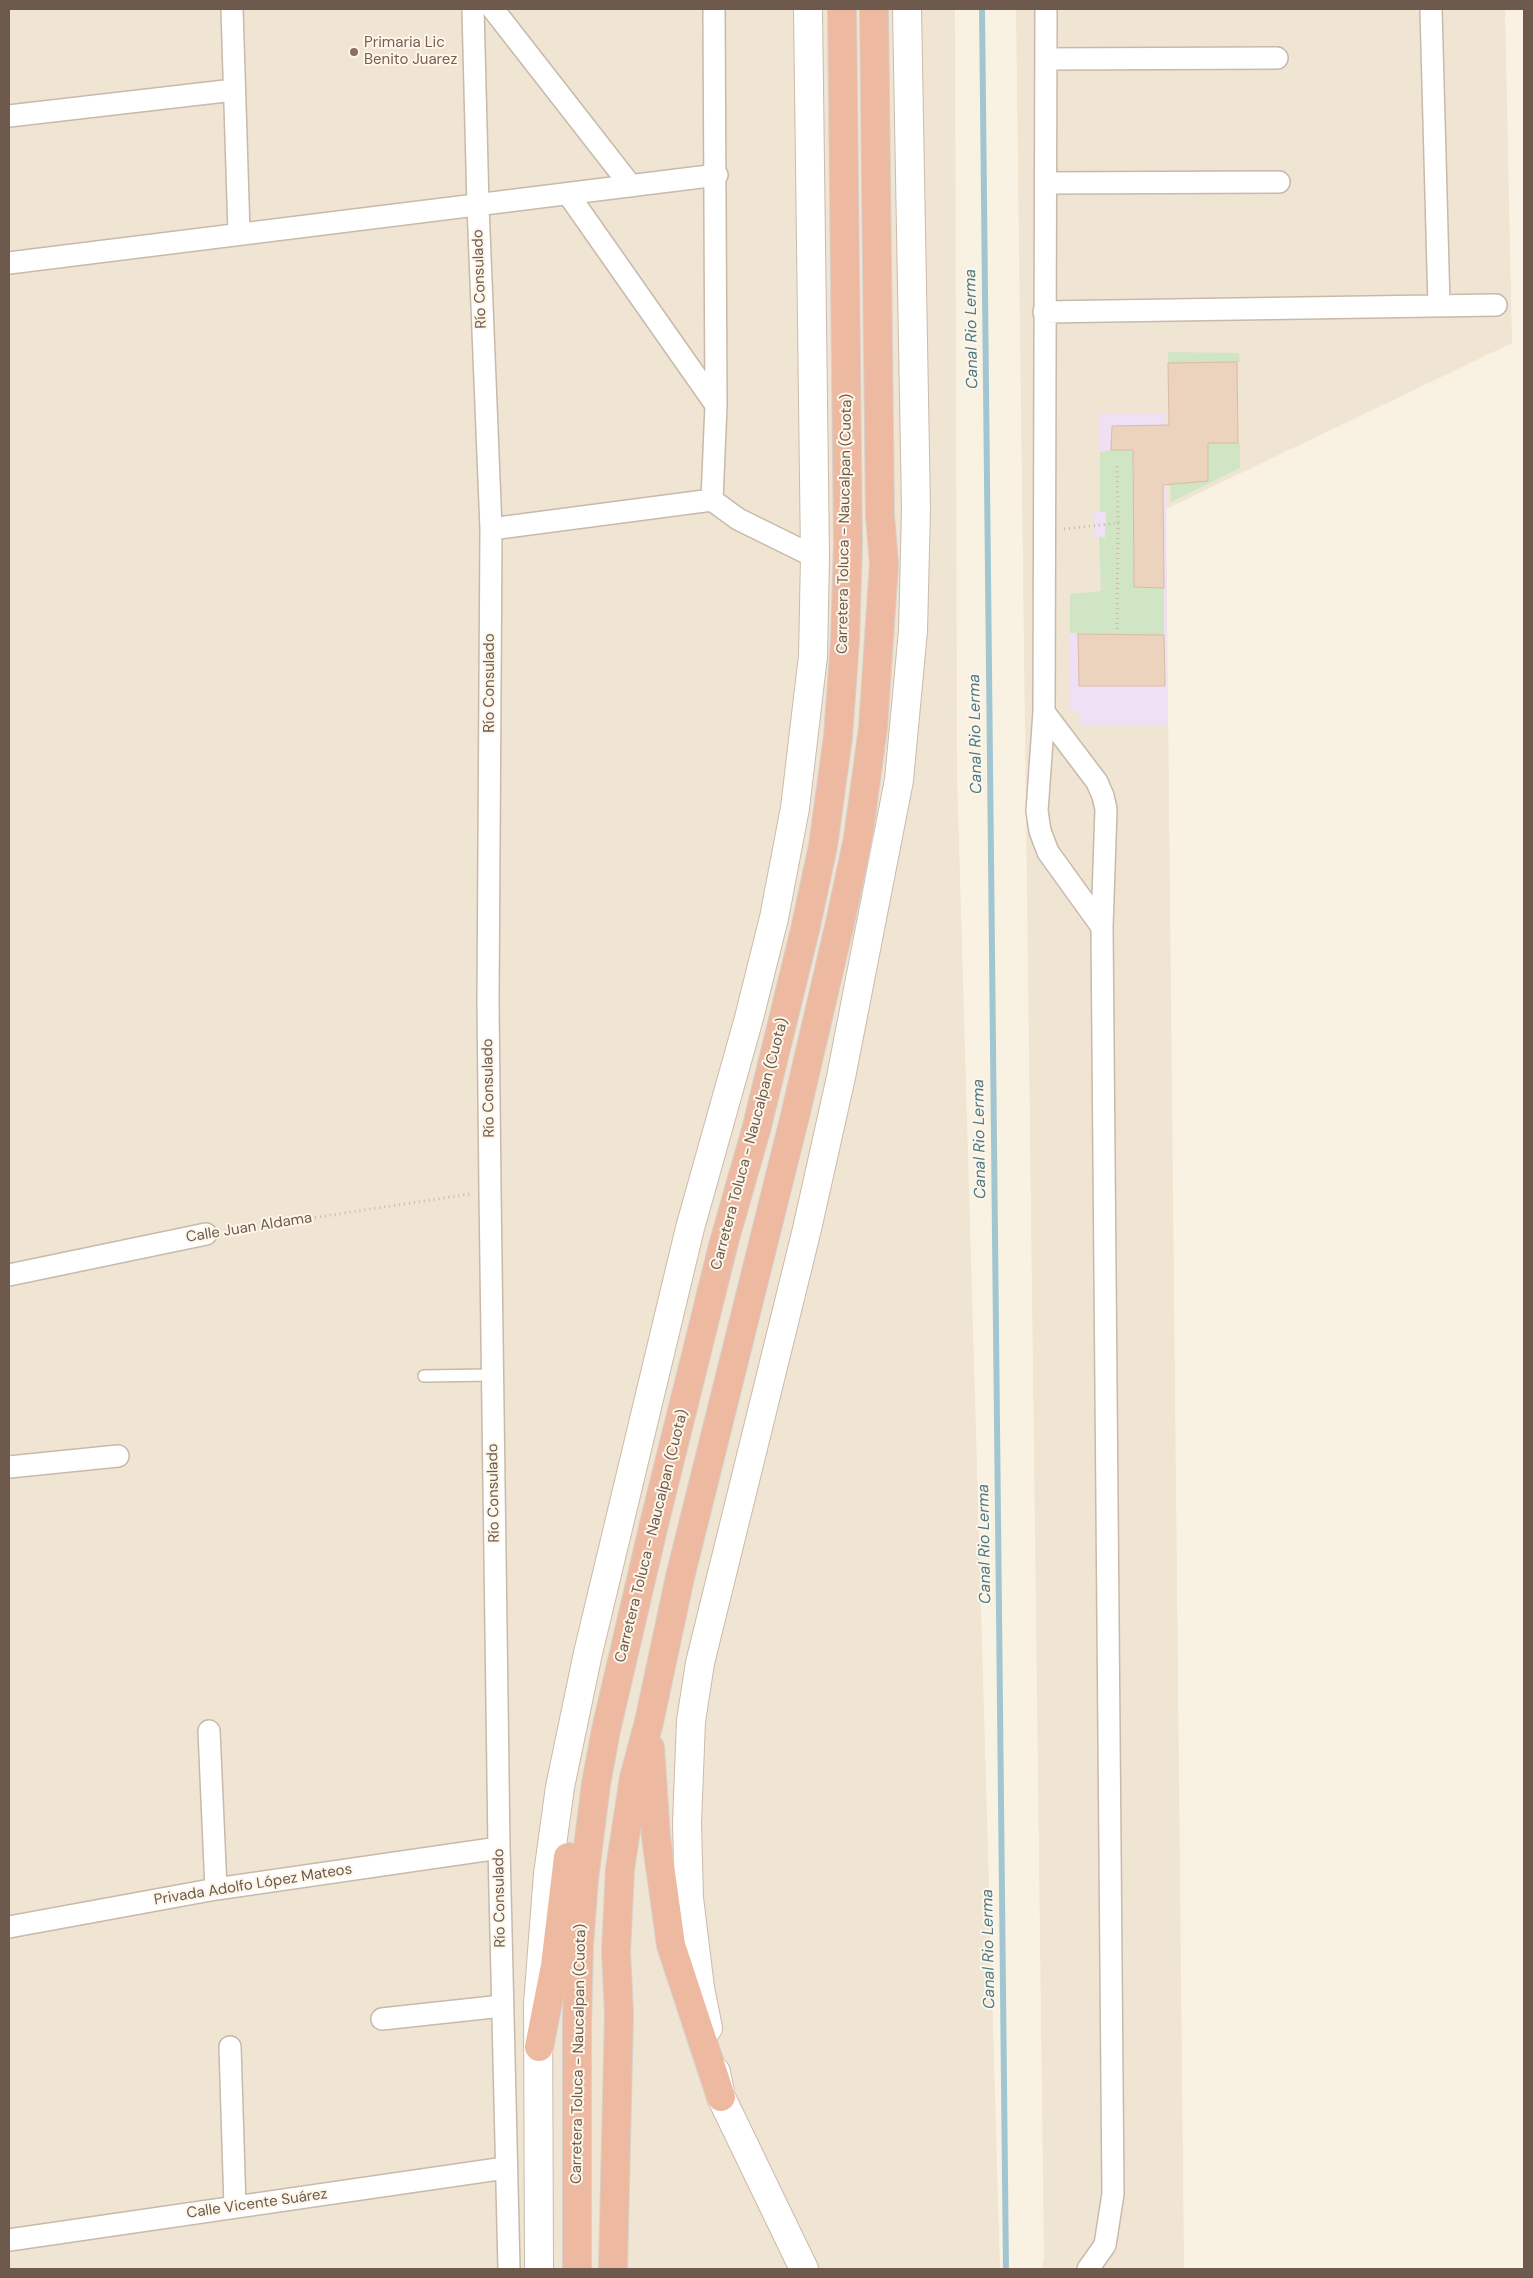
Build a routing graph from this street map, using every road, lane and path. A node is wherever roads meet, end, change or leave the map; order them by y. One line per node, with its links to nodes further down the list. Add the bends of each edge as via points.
1 (232, 9): 13 (street)
2 (473, 9): 20 (street, Río Consulado)
3 (493, 9): 18 (street)
4 (714, 9): 15 (street)
5 (808, 9): 32 (street)
6 (842, 9): 43 (highway, Carretera Toluca - Naucalpan (Cuota), via 848,544 846,631 838,737 823,846 805,930 756,1130 719,1261)
7 (874, 9): 44 (highway, via 880,516 884,564 873,728 858,838 840,923 682,1568)
8 (907, 9): 53 (street, via 916,509 913,631 899,780 808,1229 700,1663 691,1721 687,1823 689,1898 700,1988)
9 (1046, 9): 12 (street)
10 (1431, 9): 24 (street)
11 (1277, 58): 12 (street)
12 (1046, 60): 17 (street)
13 (234, 90): 14 (street); 21 (street)
14 (9, 116)
15 (717, 175): 18 (street); 26 (street)
16 (1279, 182): 17 (street)
17 (1046, 183): 25 (street)
18 (631, 186): 19 (street)
19 (568, 194): 20 (street); 26 (street)
20 (478, 206): 21 (street); 30 (street, Río Consulado)
21 (239, 233): 22 (street)
22 (9, 263)
23 (1496, 305): 24 (street)
24 (1439, 306): 25 (street)
25 (1044, 312): 31 (street)
26 (716, 405): 28 (street)
27 (1117, 463): 29 (path)
28 (712, 500): 30 (street); 32 (street, via 738,519)
29 (1118, 523): 31 (path); 33 (path)
30 (490, 529): 36 (street, Río Consulado)
31 (1044, 531): 34 (street)
32 (815, 557): 52 (street, via 813,656 795,808 774,918 690,1228 584,1672 560,1787 548,1874)
33 (1117, 629)
34 (1044, 712): 35 (street, via 1037,812 1040,831 1048,852); 35 (street, via 1097,782 1103,796 1106,809)
35 (1102, 927): 56 (street, via 1113,2194)
36 (490, 1191): 37 (path, Calle Juan Aldama); 39 (street, Río Consulado)
37 (206, 1234): 38 (street, Calle Juan Aldama)
38 (9, 1274)
39 (492, 1374): 40 (lane); 46 (street, Río Consulado)
40 (424, 1376)
41 (118, 1456): 42 (street)
42 (9, 1467)
43 (620, 1669): 52 (highway, via 587,1739 571,1828 555,1966); 61 (highway, Carretera Toluca - Naucalpan (Cuota), via 596,1784 579,1944)
44 (649, 1722): 53 (highway, via 656,1837 671,1945); 62 (highway, via 634,1778 620,1869 616,1951 619,2014)
45 (208, 1731): 47 (street)
46 (499, 1848): 47 (street, Privada Adolfo López Mateos); 49 (street, Río Consulado)
47 (216, 1889): 48 (street, Privada Adolfo López Mateos)
48 (9, 1927)
49 (502, 2006): 50 (street); 54 (street, Río Consulado)
50 (382, 2019)
51 (230, 2047): 55 (street)
52 (538, 2047): 60 (street)
53 (721, 2097): 63 (street)
54 (505, 2168): 55 (street, Calle Vicente Suárez); 59 (street, Río Consulado)
55 (235, 2207): 57 (street, Calle Vicente Suárez)
56 (1109, 2223): 58 (street, via 1105,2245); 64 (street, via 1088,2244)
57 (9, 2240)
58 (1096, 2264)
59 (508, 2269)
60 (539, 2269)
61 (577, 2269)
62 (613, 2269)
63 (804, 2269)
64 (1074, 2269)

